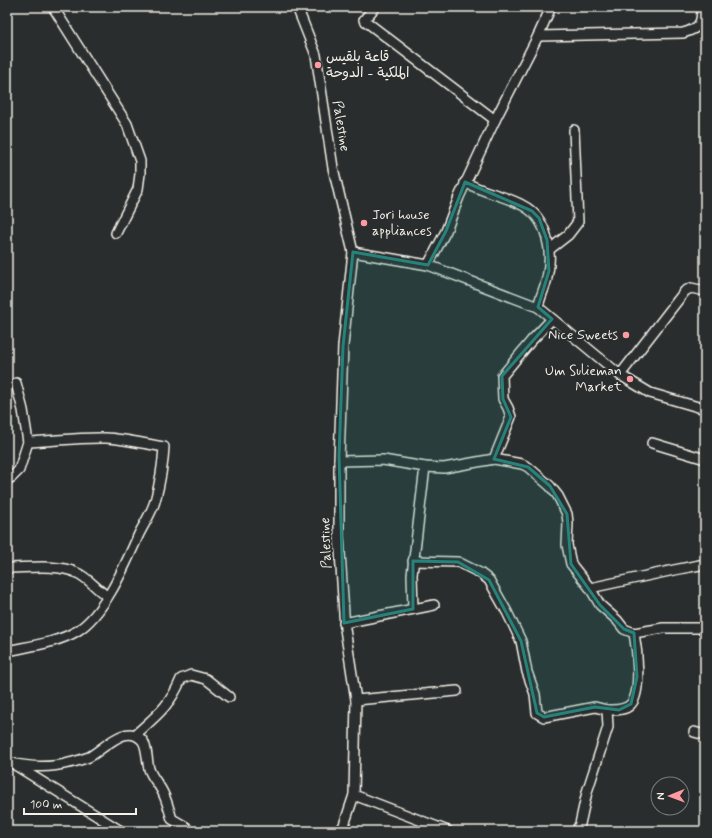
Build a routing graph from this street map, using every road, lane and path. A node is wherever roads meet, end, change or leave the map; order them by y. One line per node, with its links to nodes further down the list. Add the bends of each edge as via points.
1 (53, 7): 10 (street, via 127,124 140,161 138,189)
2 (297, 7): 12 (street, Palestine, via 316,55 333,168)
3 (375, 7): 7 (street, via 364,20)
4 (551, 7): 6 (street)
5 (702, 7): 6 (street, via 702,20 699,26 683,33)
6 (538, 36): 7 (street)
7 (495, 120): 9 (street)
8 (574, 130): 11 (street, via 578,222 568,235)
9 (465, 182): 11 (street, via 532,211 539,218); 13 (street, via 446,231)
10 (116, 233)
11 (550, 250): 15 (street, via 547,279)
12 (353, 252): 13 (street); 24 (street, Palestine, via 343,346)
13 (428, 265): 15 (street)
14 (705, 292): 17 (street, via 691,288 685,291)
15 (538, 307): 16 (street)
16 (552, 319): 17 (street); 22 (street, via 502,376 503,399 511,417)
17 (620, 375): 19 (street, via 650,393)
18 (16, 383): 20 (street, via 24,410)
19 (705, 409)
20 (28, 442): 26 (street, via 19,470); 31 (street, via 104,438 164,447 155,503)
21 (652, 443): 23 (street)
22 (494, 458): 25 (street, via 444,468); 30 (street, via 528,467 558,496 567,514 567,545 571,564)
23 (705, 458)
24 (339, 462): 25 (street, via 383,460); 34 (street, Palestine)
25 (425, 467): 27 (street)
26 (7, 480)
27 (414, 561): 33 (street); 41 (street, via 458,562 489,580 521,642 527,672 535,694 537,713 544,717 595,707)
28 (705, 564): 30 (street)
29 (7, 568): 31 (street, via 52,568 76,572)
30 (590, 588): 36 (street, via 606,612 624,629)
31 (107, 596): 37 (street, via 101,608 78,631 62,639)
32 (434, 605): 33 (street)
33 (413, 609): 34 (street)
34 (344, 623): 40 (street, Palestine)
35 (705, 628): 36 (street, via 663,628)
36 (634, 633): 41 (street, via 638,677 634,698 627,707)
37 (7, 651)
38 (457, 691): 40 (street)
39 (229, 697): 43 (street, via 206,679 191,675 181,679 166,707)
40 (356, 700): 46 (street, Palestine)
41 (607, 710): 51 (street, via 608,727)
42 (694, 732): 44 (street)
43 (135, 735): 45 (street, via 110,740 90,756 68,764 36,766); 48 (street, via 143,740 150,772 162,792 172,819)
44 (705, 735)
45 (9, 762): 47 (street)
46 (354, 795): 49 (street, Palestine); 50 (street)
47 (121, 831)
48 (188, 831)
49 (340, 831)
50 (448, 831)
51 (576, 831)

